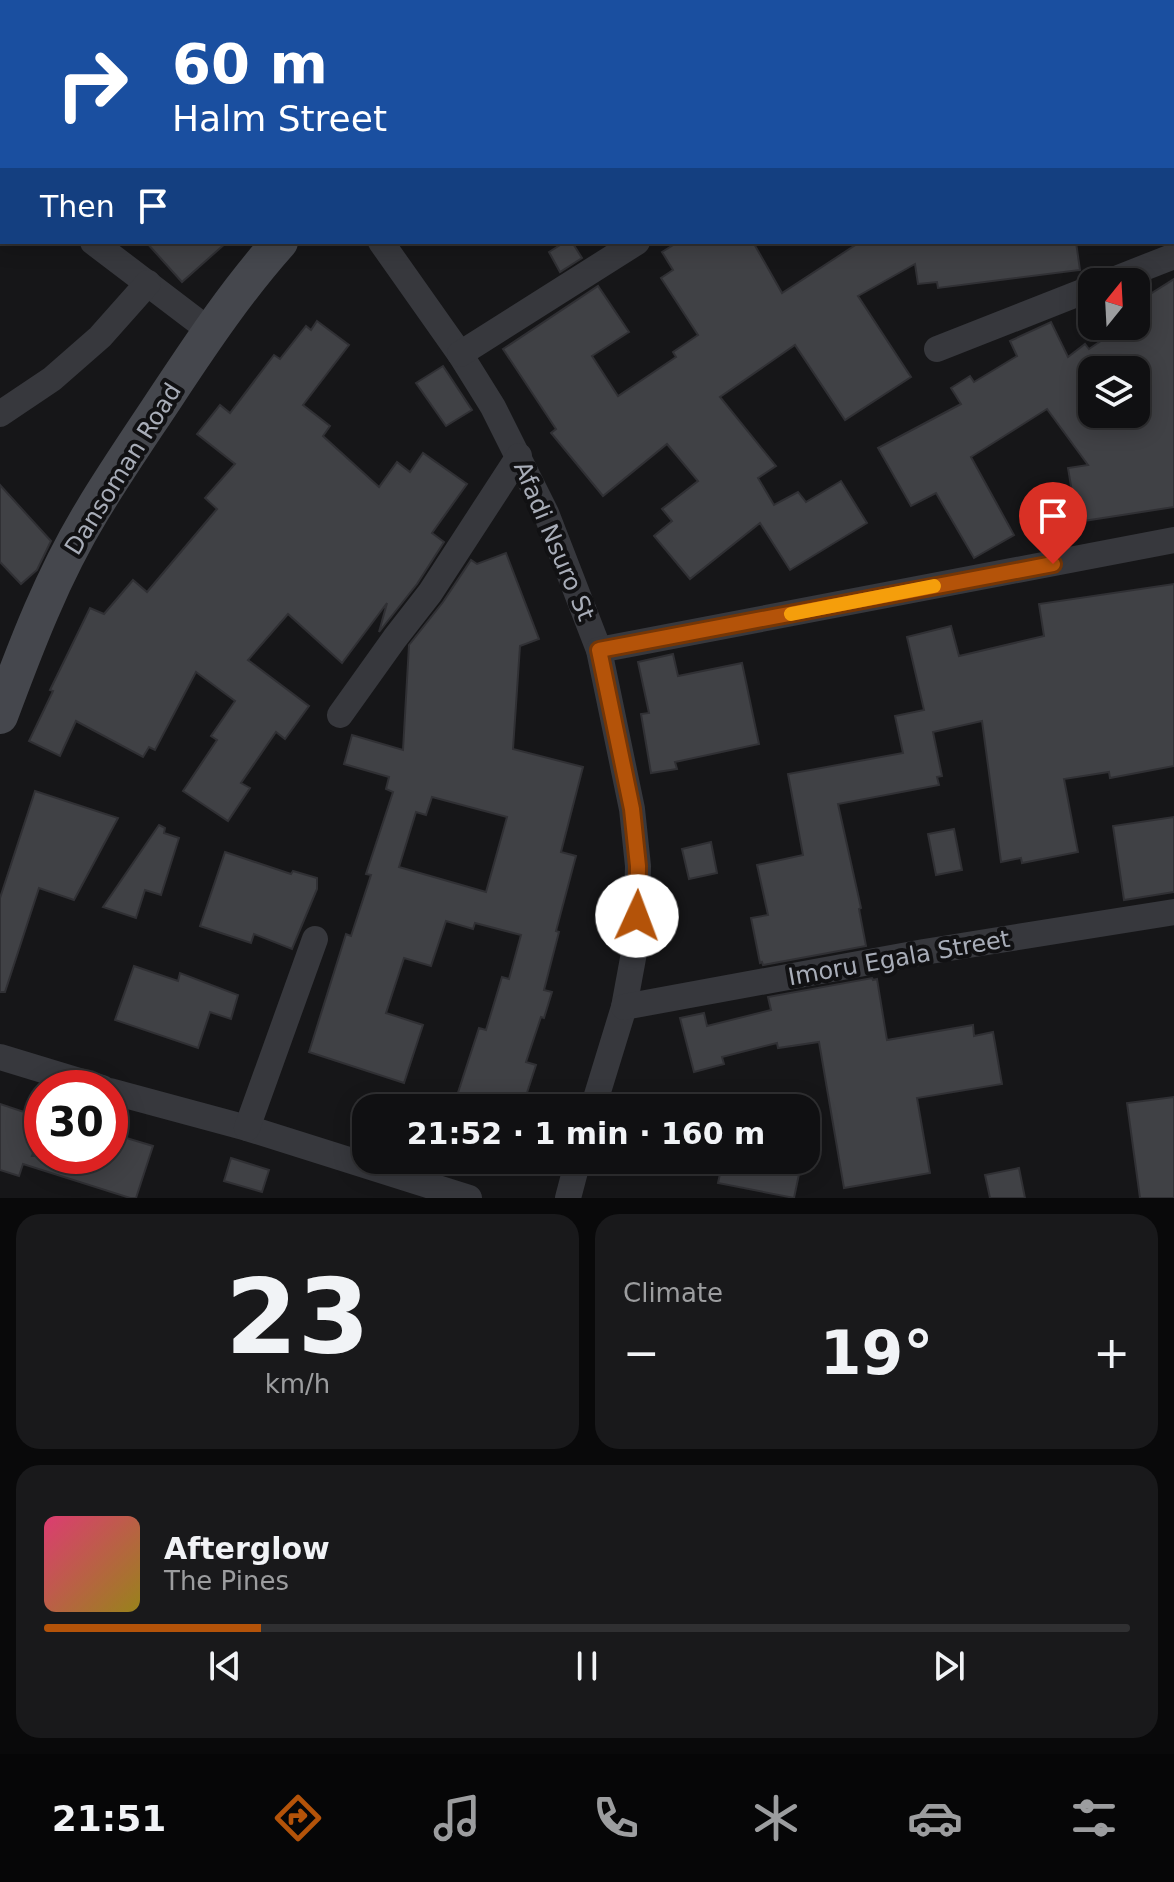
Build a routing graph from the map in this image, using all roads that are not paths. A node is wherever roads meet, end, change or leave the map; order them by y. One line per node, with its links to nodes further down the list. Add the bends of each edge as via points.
1 (96, 244): 7 (street)
2 (278, 244): 9 (main road, Dansoman Road)
3 (382, 244): 11 (street, Afadi Nsuro St)
4 (634, 244): 11 (street)
5 (1174, 256): 6 (street)
6 (1144, 268)
7 (148, 283): 9 (street); 12 (street, via 100,337)
8 (1078, 294): 10 (street)
9 (210, 331): 17 (main road, Dansoman Road, via 91,512 48,597)
10 (937, 349)
11 (460, 354): 13 (street, Afadi Nsuro St)
12 (0, 414)
13 (519, 456): 15 (street, Afadi Nsuro St); 16 (street, via 430,593)
14 (1174, 540): 15 (street)
15 (599, 650): 20 (street, Afadi Nsuro St, via 632,809 638,866 636,942)
16 (340, 715)
17 (0, 716)
18 (1174, 912): 20 (street, Imoru Egala Street)
19 (315, 939): 25 (street)
20 (624, 1007): 23 (street, Afadi Nsuro St)
21 (0, 1057): 22 (street)
22 (43, 1070)
23 (597, 1094)
24 (128, 1096): 25 (street)
25 (247, 1128): 27 (street)
26 (574, 1174): 28 (street)
27 (469, 1198)
28 (568, 1198)

